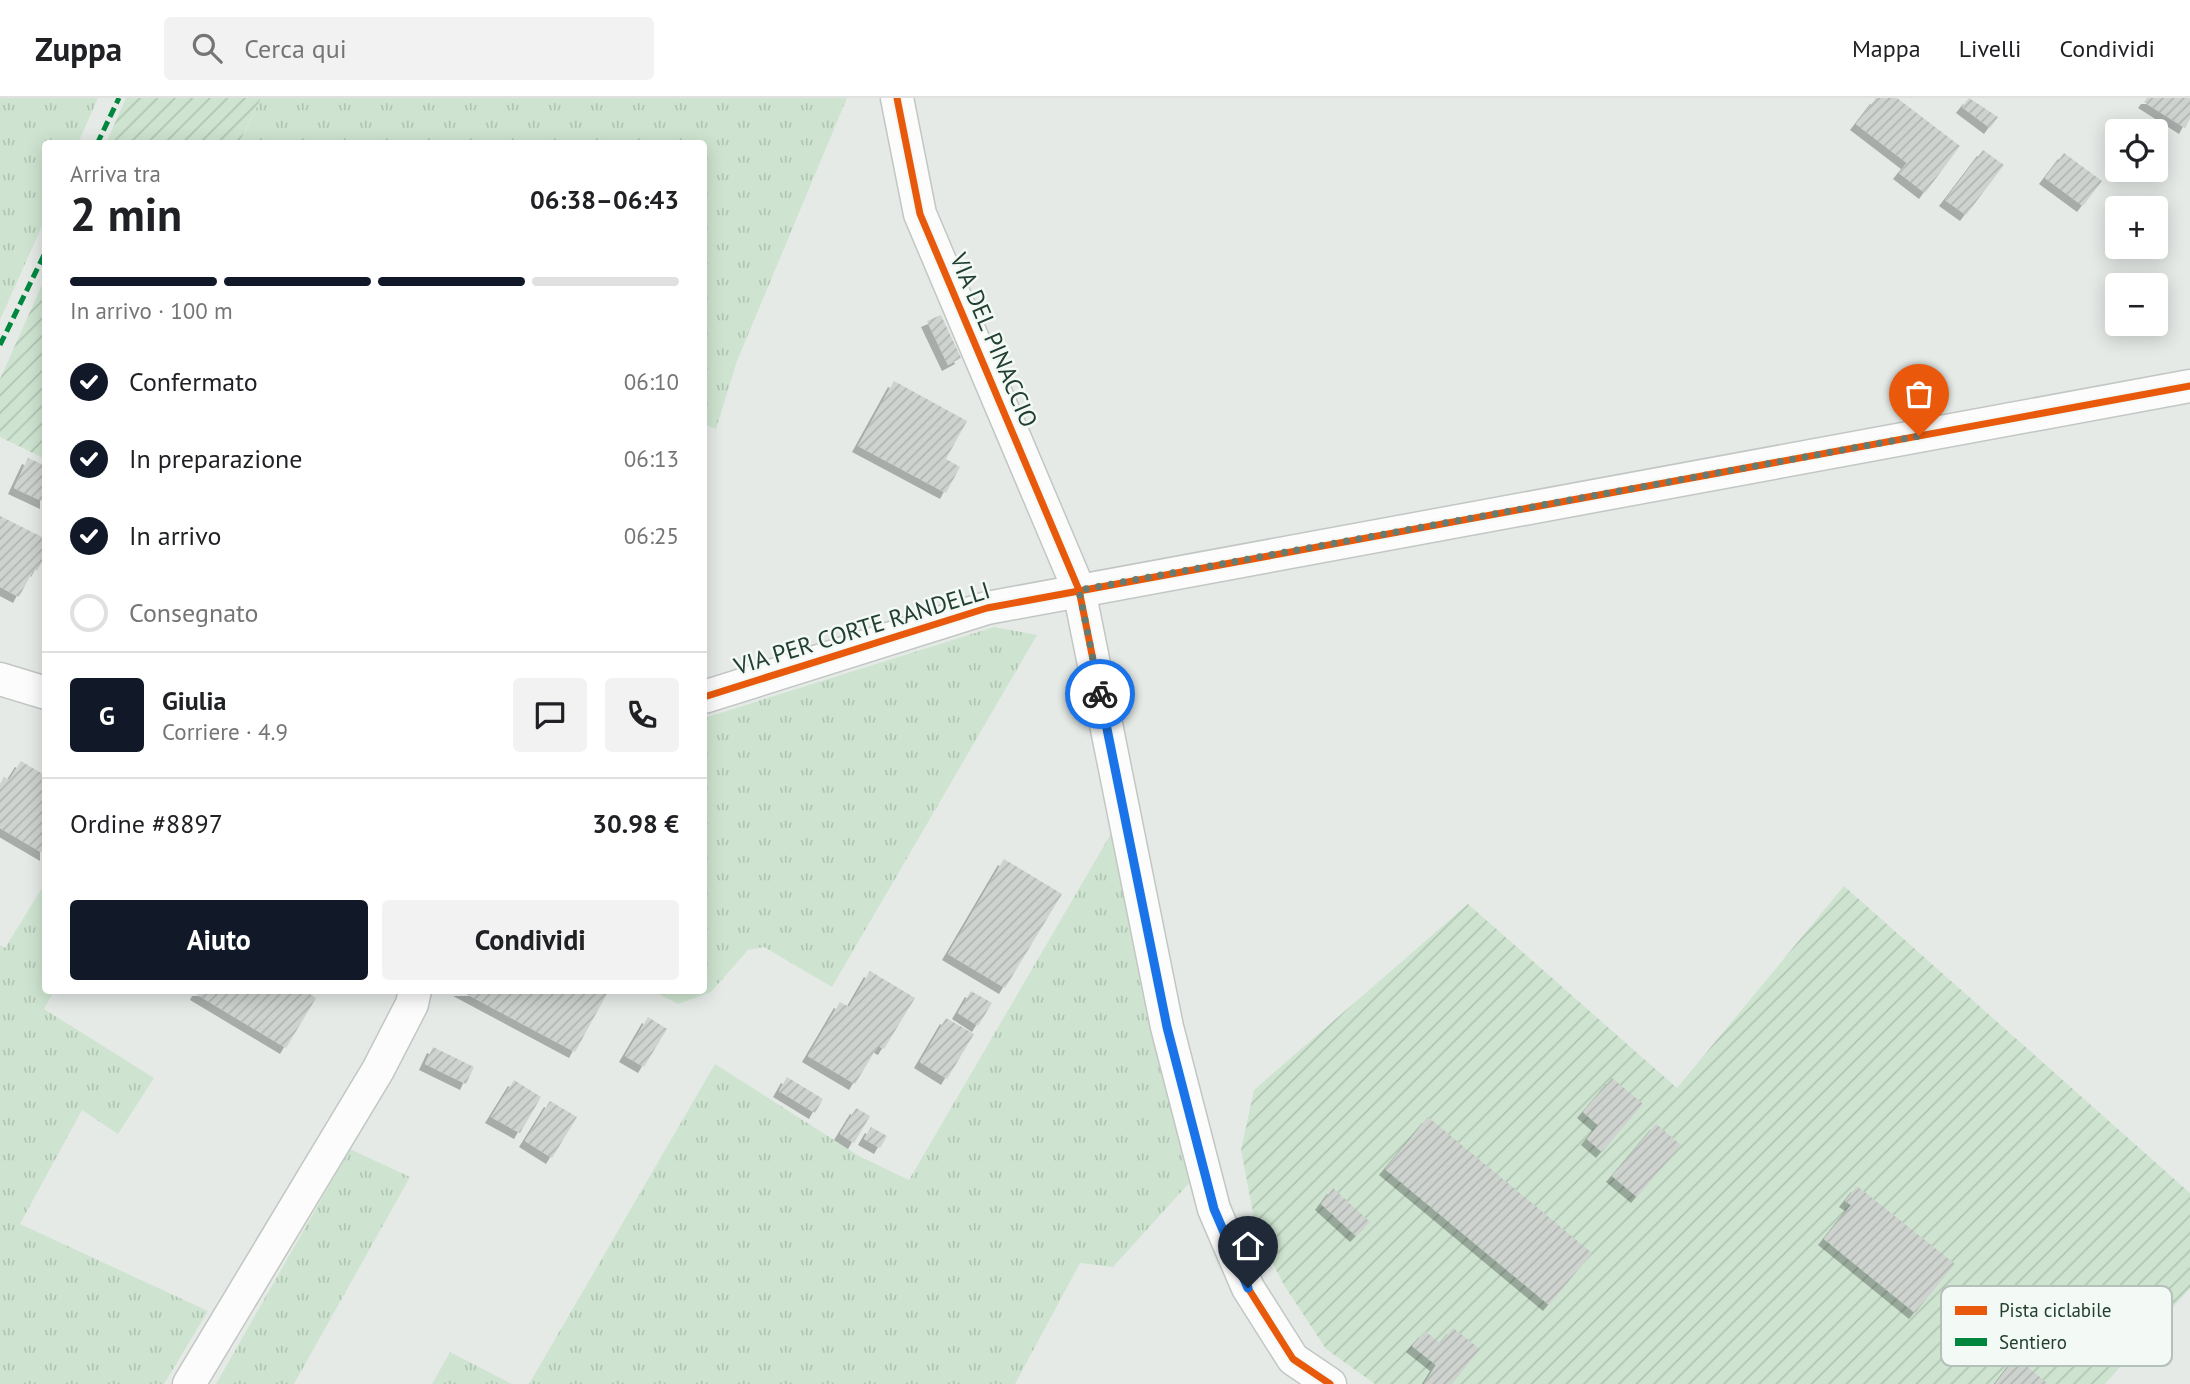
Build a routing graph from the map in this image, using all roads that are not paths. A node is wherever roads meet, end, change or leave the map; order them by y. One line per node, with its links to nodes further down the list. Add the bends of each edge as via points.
1 (897, 98): 3 (street, VIA DEL PINACCIO, via 920,214)
2 (2190, 386): 3 (street, VIA PER CORTE RANDELLI)
3 (1079, 590): 6 (street, VIA PER CORTE RANDELLI, via 987,608); 9 (street, VIA DEL PINACCIO, via 1167,1027 1214,1209 1248,1288 1293,1359)
4 (0, 679): 5 (street)
5 (42, 692)
6 (707, 695)
7 (414, 994): 8 (street, via 378,1070)
8 (189, 1384)
9 (1330, 1384)

